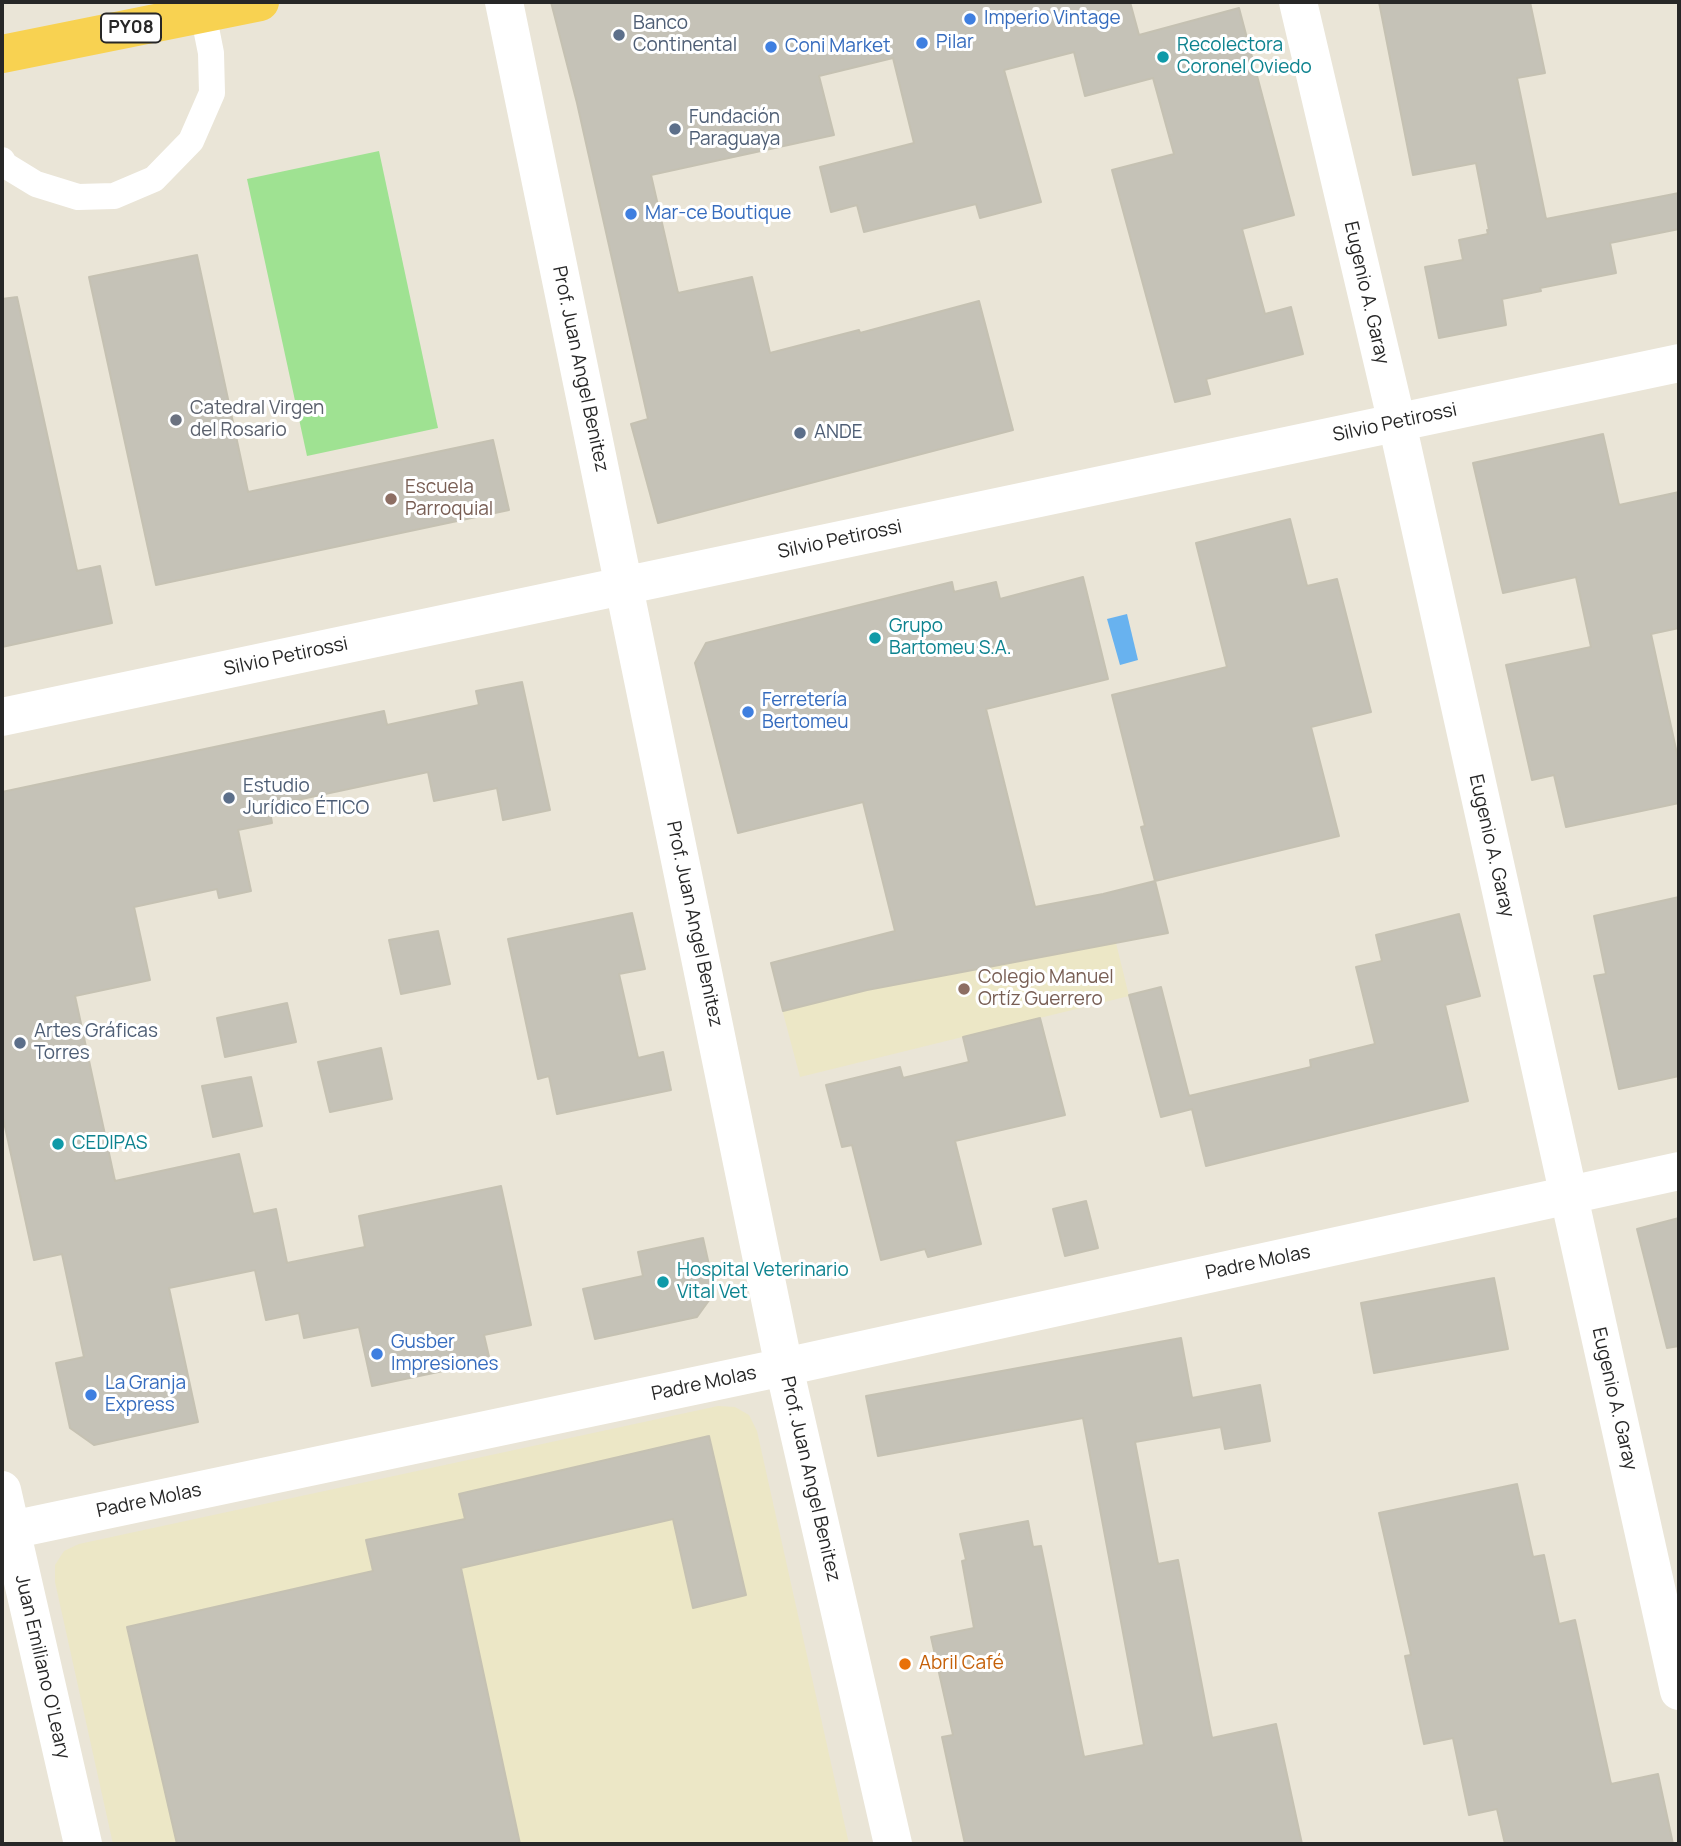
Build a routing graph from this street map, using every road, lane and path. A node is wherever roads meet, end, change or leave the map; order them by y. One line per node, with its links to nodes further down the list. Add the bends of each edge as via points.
1 (260, 2): 4 (highway, PY08)
2 (504, 2): 9 (street, Prof. Juan Angel Benitez)
3 (1298, 2): 8 (street, Eugenio A. Garay)
4 (203, 13): 5 (highway, PY08); 6 (lane, via 212,93 191,141 155,179 114,195 78,197 36,184)
5 (2, 54)
6 (2, 160)
7 (1679, 363): 8 (street, Silvio Petirossi)
8 (1397, 423): 9 (street, Silvio Petirossi); 12 (street, Eugenio A. Garay)
9 (625, 586): 10 (street, Silvio Petirossi); 13 (street, Prof. Juan Angel Benitez)
10 (2, 718)
11 (1679, 1171): 12 (street, Padre Molas)
12 (1569, 1195): 13 (street, Padre Molas); 16 (street, Eugenio A. Garay)
13 (784, 1367): 15 (street, Padre Molas); 18 (street, Prof. Juan Angel Benitez)
14 (2, 1490): 15 (street, Juan Emiliano O'Leary)
15 (6, 1531): 17 (street, Juan Emiliano O'Leary)
16 (1679, 1691)
17 (83, 1844)
18 (893, 1844)

